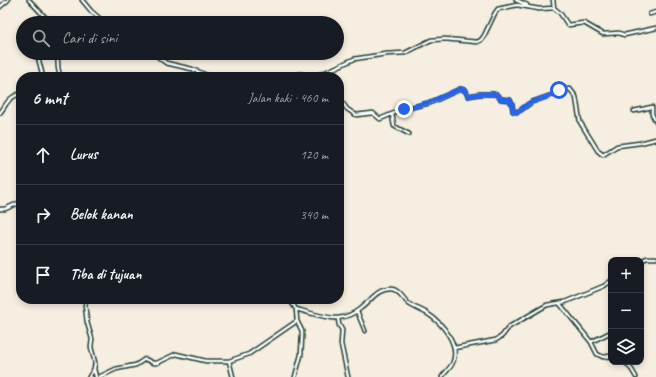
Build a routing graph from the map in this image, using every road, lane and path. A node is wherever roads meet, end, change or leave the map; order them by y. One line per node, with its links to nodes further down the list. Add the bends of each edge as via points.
1 (8, 0): 7 (street)
2 (29, 0): 11 (street)
3 (82, 0): 12 (street)
4 (516, 0): 6 (street)
5 (553, 0): 8 (street)
6 (530, 7): 8 (street); 17 (street, via 517,5 498,9 484,36 477,42 431,40 405,54 359,57)
7 (0, 8)
8 (554, 8): 13 (street, via 568,25 584,23 605,34 626,35)
9 (656, 12): 10 (street)
10 (650, 14)
11 (44, 16)
12 (97, 16)
13 (656, 28)
14 (39, 60): 18 (street)
15 (59, 60): 19 (street)
16 (162, 60): 20 (street)
17 (328, 71)
18 (42, 72)
19 (58, 72)
20 (199, 72)
21 (16, 96): 24 (street, via 6,103)
22 (344, 104): 25 (street, via 356,115 372,113 380,119)
23 (634, 111): 26 (street, via 652,107)
24 (0, 113)
25 (392, 114): 27 (street, via 394,126); 28 (street, via 460,89 465,90 468,96 497,95 501,99 510,100 513,111 518,112 529,103 566,88 575,95 580,122 603,155 617,146)
26 (656, 122)
27 (410, 134)
28 (656, 139)
29 (16, 204): 30 (street)
30 (0, 209)
31 (656, 258): 32 (street)
32 (644, 260)
33 (608, 283): 36 (street)
34 (86, 304): 48 (street)
35 (292, 304): 37 (street)
36 (560, 304): 43 (street); 44 (street, via 546,306 524,318 509,327 496,340)
37 (296, 309): 39 (street); 40 (street)
38 (357, 311): 39 (street); 41 (street); 44 (street, via 376,294 394,289 415,308 426,312 439,323)
39 (338, 318): 53 (street)
40 (297, 321): 46 (street, via 249,354); 52 (street, via 302,336 301,355)
41 (365, 331)
42 (608, 334): 43 (street)
43 (591, 342): 45 (street, via 600,356)
44 (454, 348): 54 (street, via 452,364)
45 (608, 356)
46 (229, 361): 50 (street, via 206,361 176,354 157,363 145,360); 51 (street)
47 (627, 365): 55 (street)
48 (94, 369): 49 (street); 50 (street)
49 (89, 377)
50 (98, 377)
51 (233, 377)
52 (295, 377)
53 (348, 377)
54 (442, 377)
55 (636, 377)

